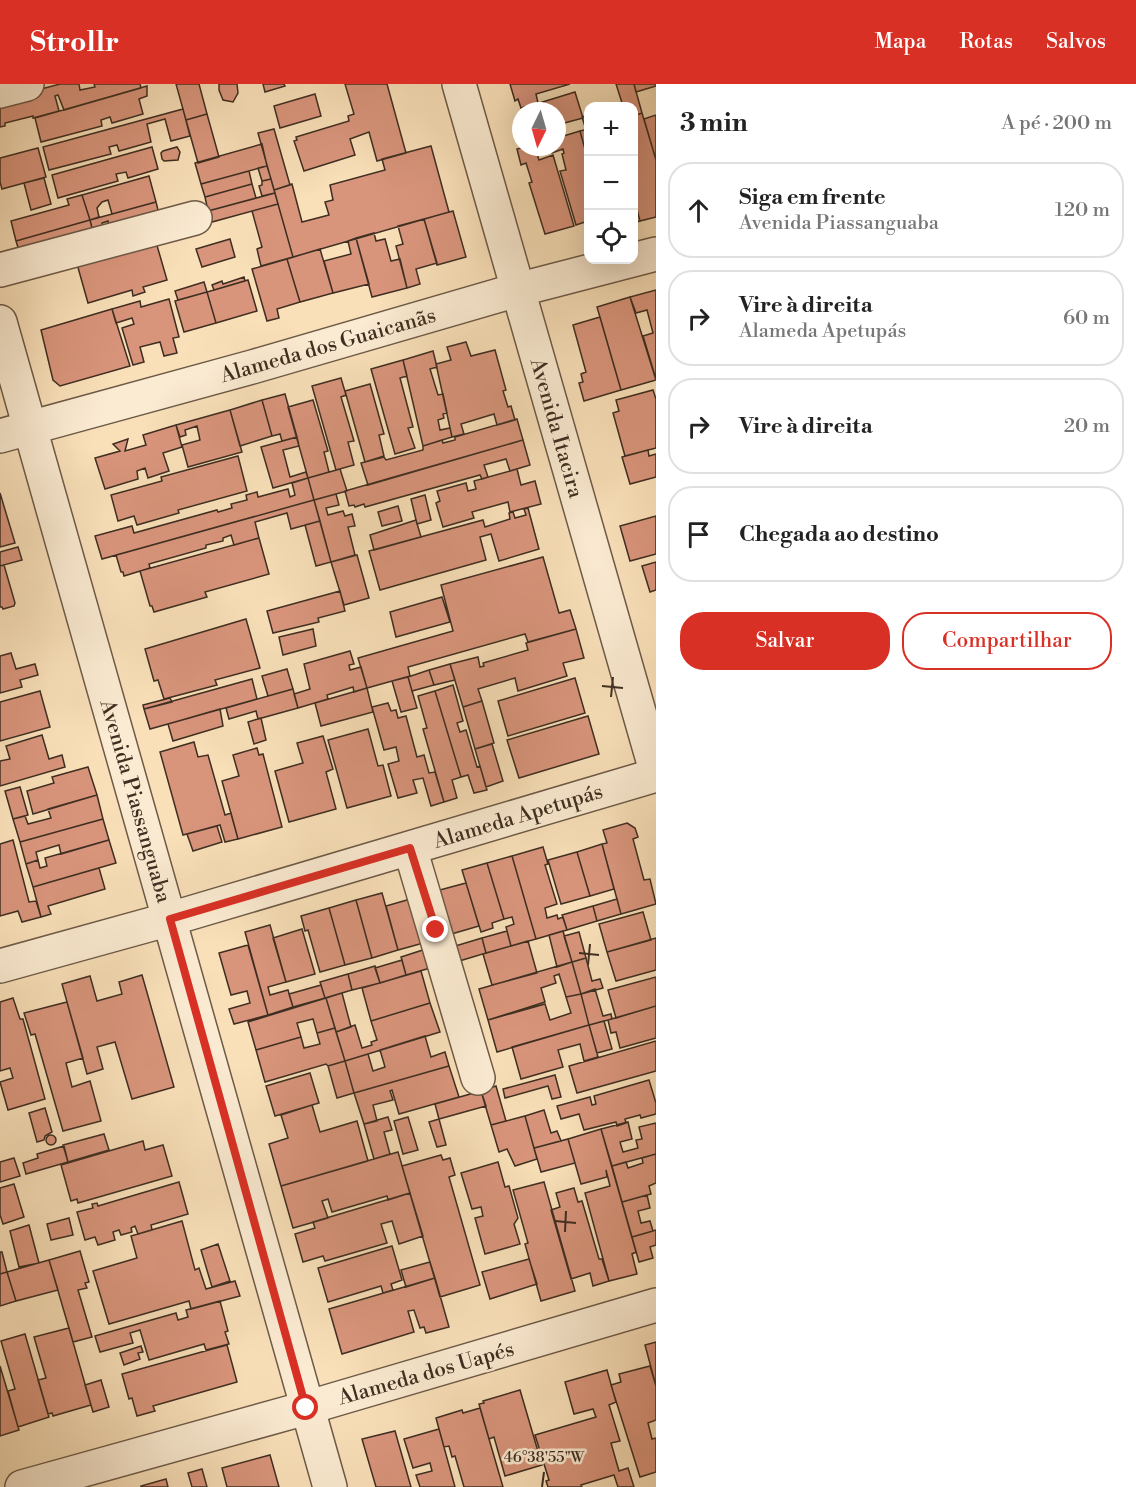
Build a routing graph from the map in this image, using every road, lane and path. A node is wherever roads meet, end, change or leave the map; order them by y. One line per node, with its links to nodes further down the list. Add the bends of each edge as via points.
1 (27, 84): 3 (street)
2 (459, 84): 7 (street, Avenida Itacira)
3 (0, 91)
4 (195, 218): 6 (street)
5 (656, 254): 7 (street, Alameda dos Guaicanãs)
6 (0, 270)
7 (517, 290): 9 (street, Alameda dos Guaicanãs); 10 (street, Avenida Itacira)
8 (0, 322): 9 (street, Avenida Piassanguaba)
9 (14, 432): 12 (street, Avenida Piassanguaba)
10 (656, 773): 11 (street, Alameda Apetupás)
11 (410, 848): 12 (street, Alameda Apetupás); 14 (street)
12 (170, 919): 13 (street, Alameda Apetupás); 16 (street, Avenida Piassanguaba)
13 (0, 966)
14 (478, 1078)
15 (656, 1305): 16 (street, Alameda dos Uapés)
16 (306, 1408): 17 (street, Alameda dos Uapés); 18 (street, Avenida Piassanguaba)
17 (22, 1487)
18 (330, 1487)

